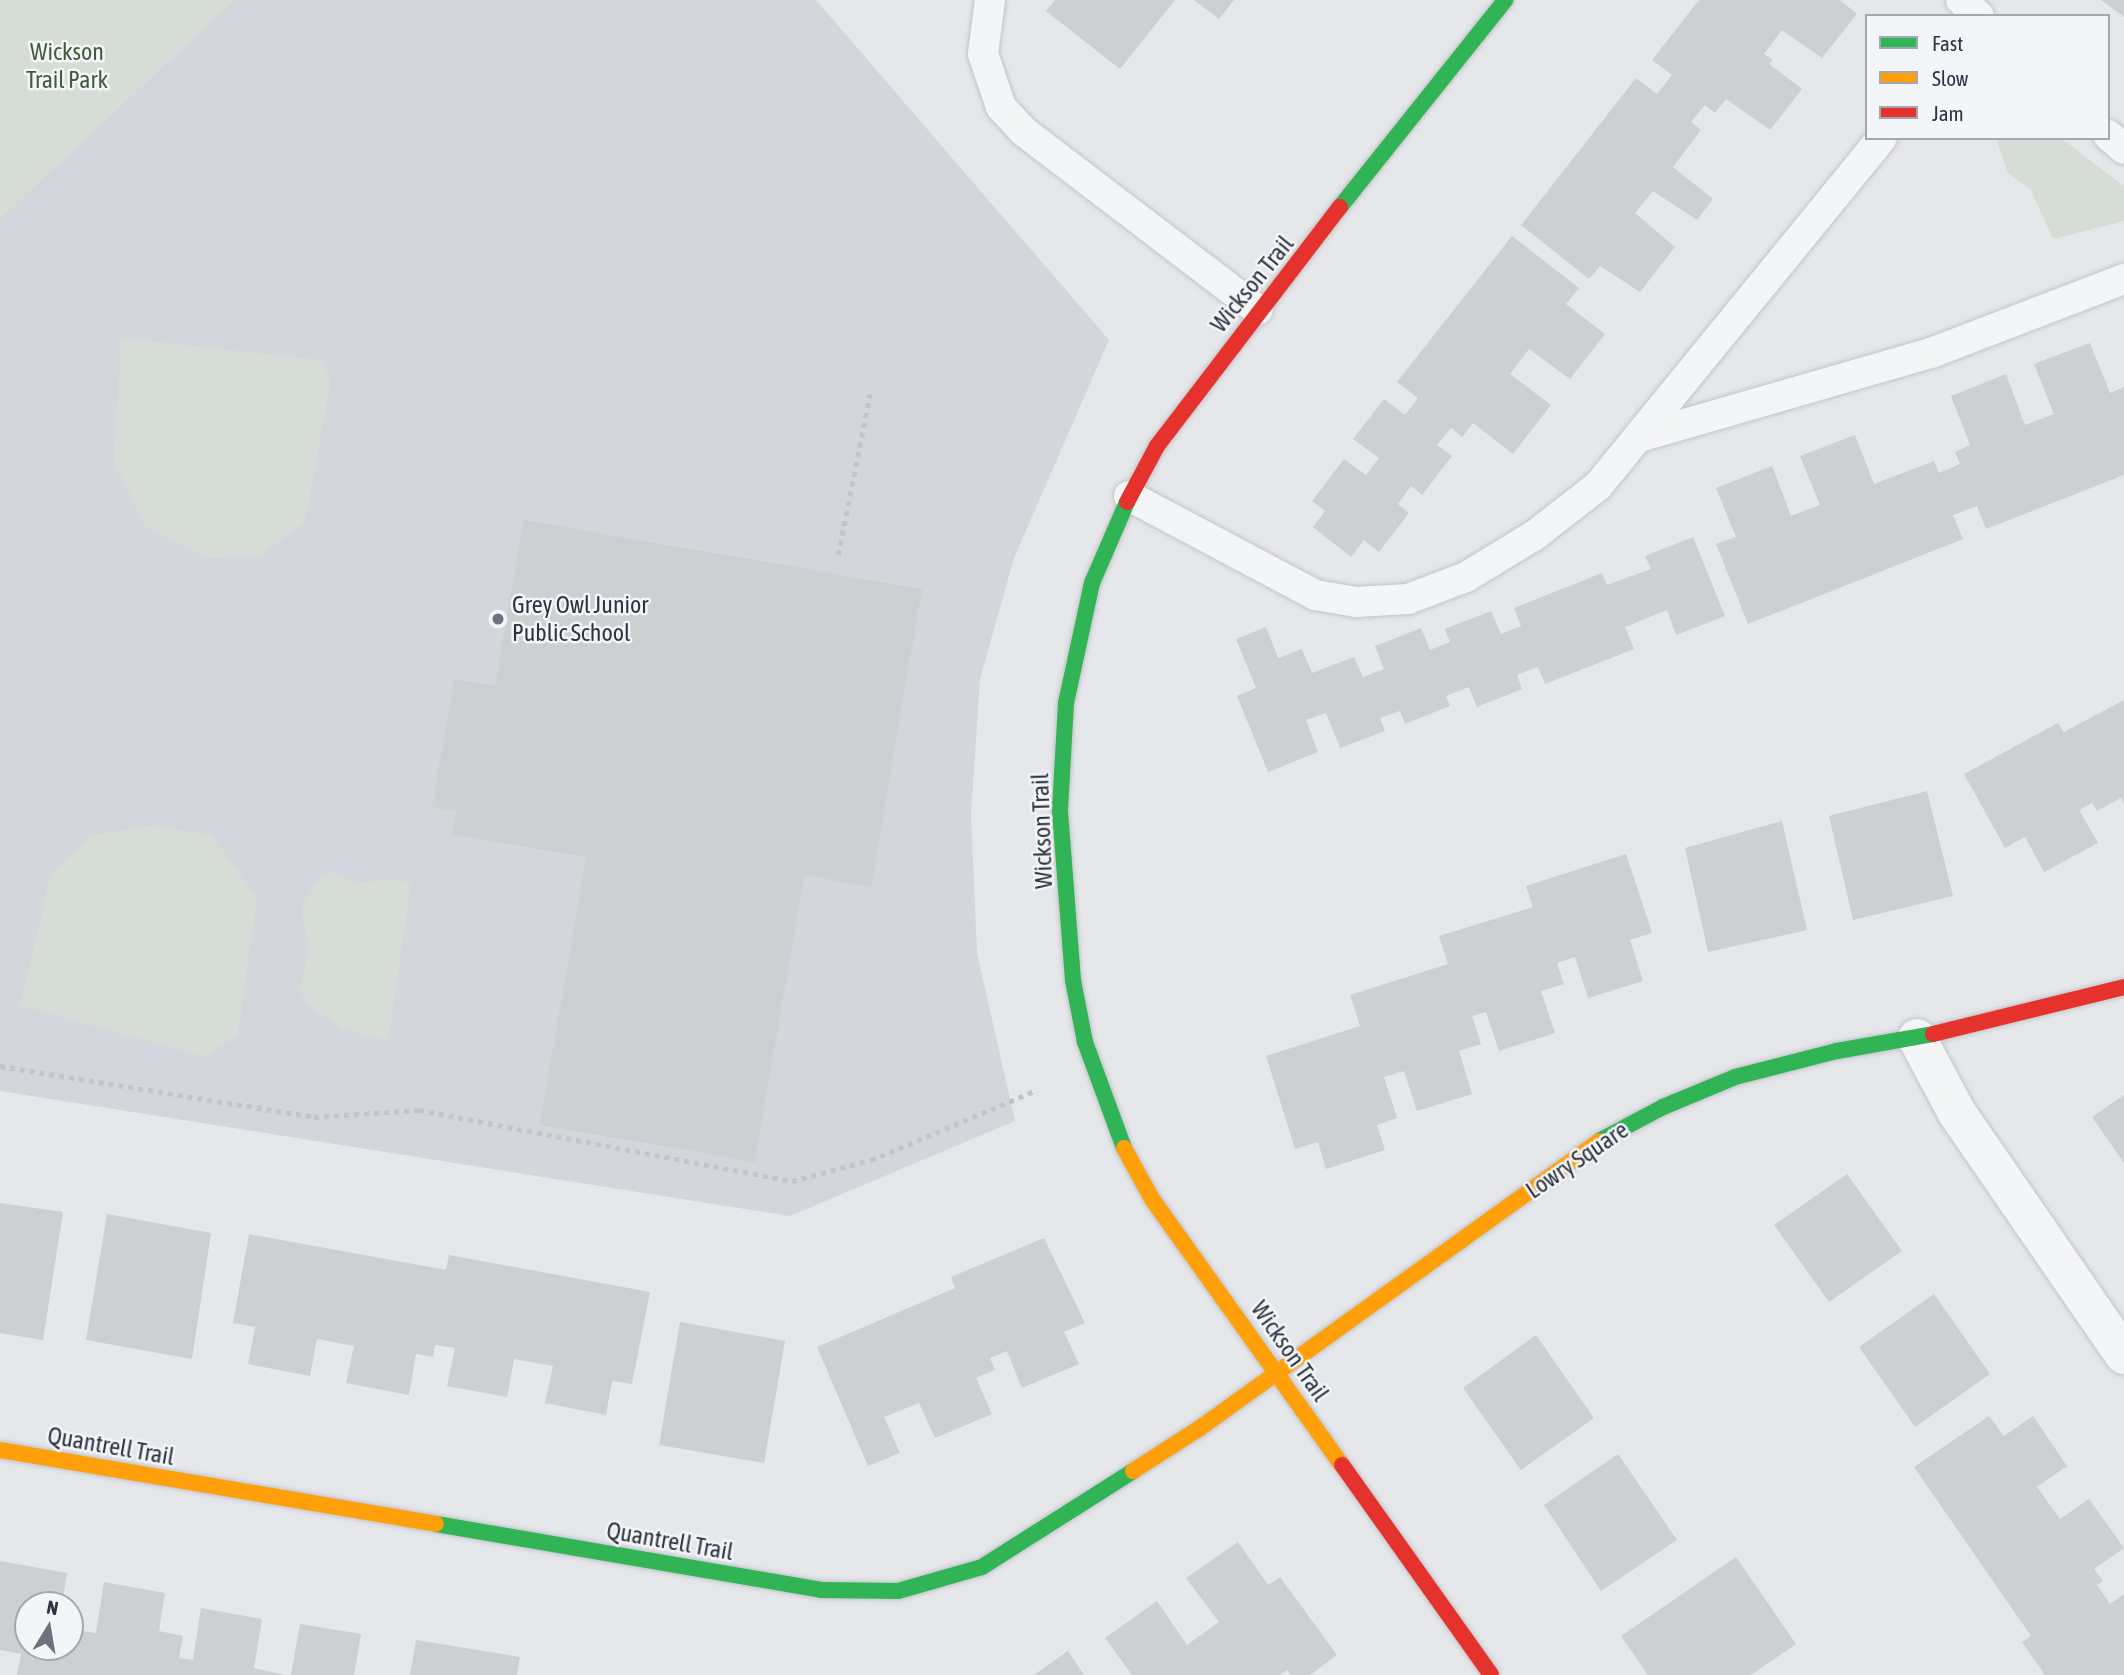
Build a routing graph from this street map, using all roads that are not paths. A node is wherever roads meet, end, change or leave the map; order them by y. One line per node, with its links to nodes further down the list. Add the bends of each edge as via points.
1 (990, 0): 9 (lane, via 983,54 1002,107 1023,131)
2 (1506, 0): 9 (street, Wickson Trail)
3 (1961, 0): 4 (lane)
4 (1977, 14)
5 (2110, 137): 7 (lane)
6 (1880, 140): 10 (lane)
7 (2124, 149)
8 (2124, 279): 10 (lane, via 1930,353)
9 (1258, 310): 11 (street, Wickson Trail, via 1157,446)
10 (1643, 436): 11 (lane, via 1598,486 1535,535 1466,577 1408,599 1356,602 1315,595)
11 (1129, 496): 15 (street, Wickson Trail, via 1092,583 1066,703 1060,810 1073,980 1085,1042 1116,1132 1152,1199)
12 (2124, 987): 13 (street, Lowry Square)
13 (1917, 1038): 14 (street, via 1957,1113); 15 (street, Lowry Square, via 1837,1051 1735,1077 1611,1133)
14 (2124, 1355)
15 (1277, 1371): 16 (street, Quantrell Trail, via 1200,1428 982,1567 898,1591 821,1590); 17 (street, Wickson Trail)
16 (0, 1450)
17 (1491, 1675)

